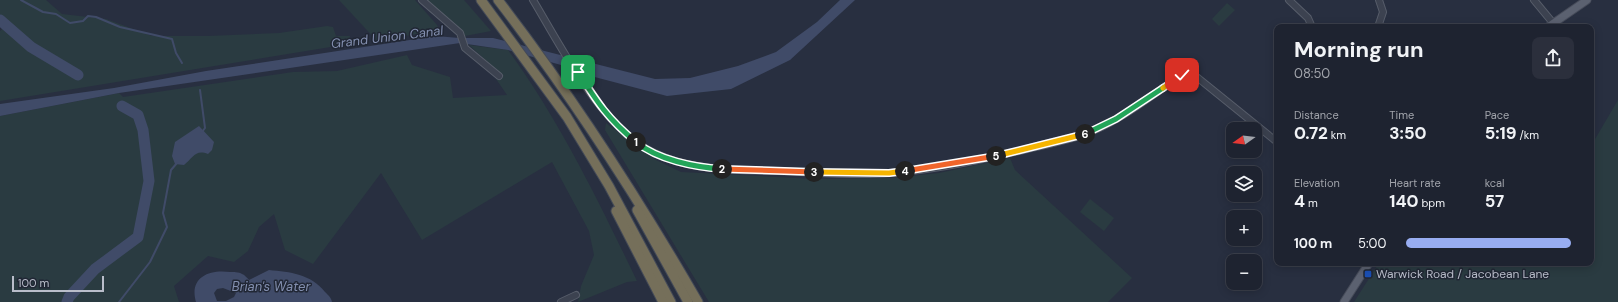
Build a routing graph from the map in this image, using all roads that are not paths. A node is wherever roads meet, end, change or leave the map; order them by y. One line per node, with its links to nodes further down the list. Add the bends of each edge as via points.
1 (422, 0): 13 (street, via 460,33 465,48)
2 (481, 0): 16 (highway, via 502,26)
3 (498, 0): 14 (highway)
4 (533, 0): 15 (street, via 603,111 618,128 659,155 686,164 713,168 889,173 978,160 1084,135 1116,119 1182,75 1198,78)
5 (1289, 0): 9 (street, via 1308,18)
6 (1379, 0): 10 (street, via 1383,12)
7 (1534, 0): 11 (street)
8 (1587, 0): 12 (main road)
9 (1311, 24)
10 (1379, 24)
11 (1550, 24)
12 (1552, 24)
13 (499, 76)
14 (582, 117): 22 (highway, via 620,179); 23 (highway, via 656,229)
15 (1274, 140)
16 (581, 141): 20 (highway); 21 (highway, via 609,186)
17 (1367, 266): 24 (main road)
18 (576, 295): 19 (street)
19 (561, 302)
20 (663, 302)
21 (671, 302)
22 (688, 302)
23 (698, 302)
24 (1344, 302)

